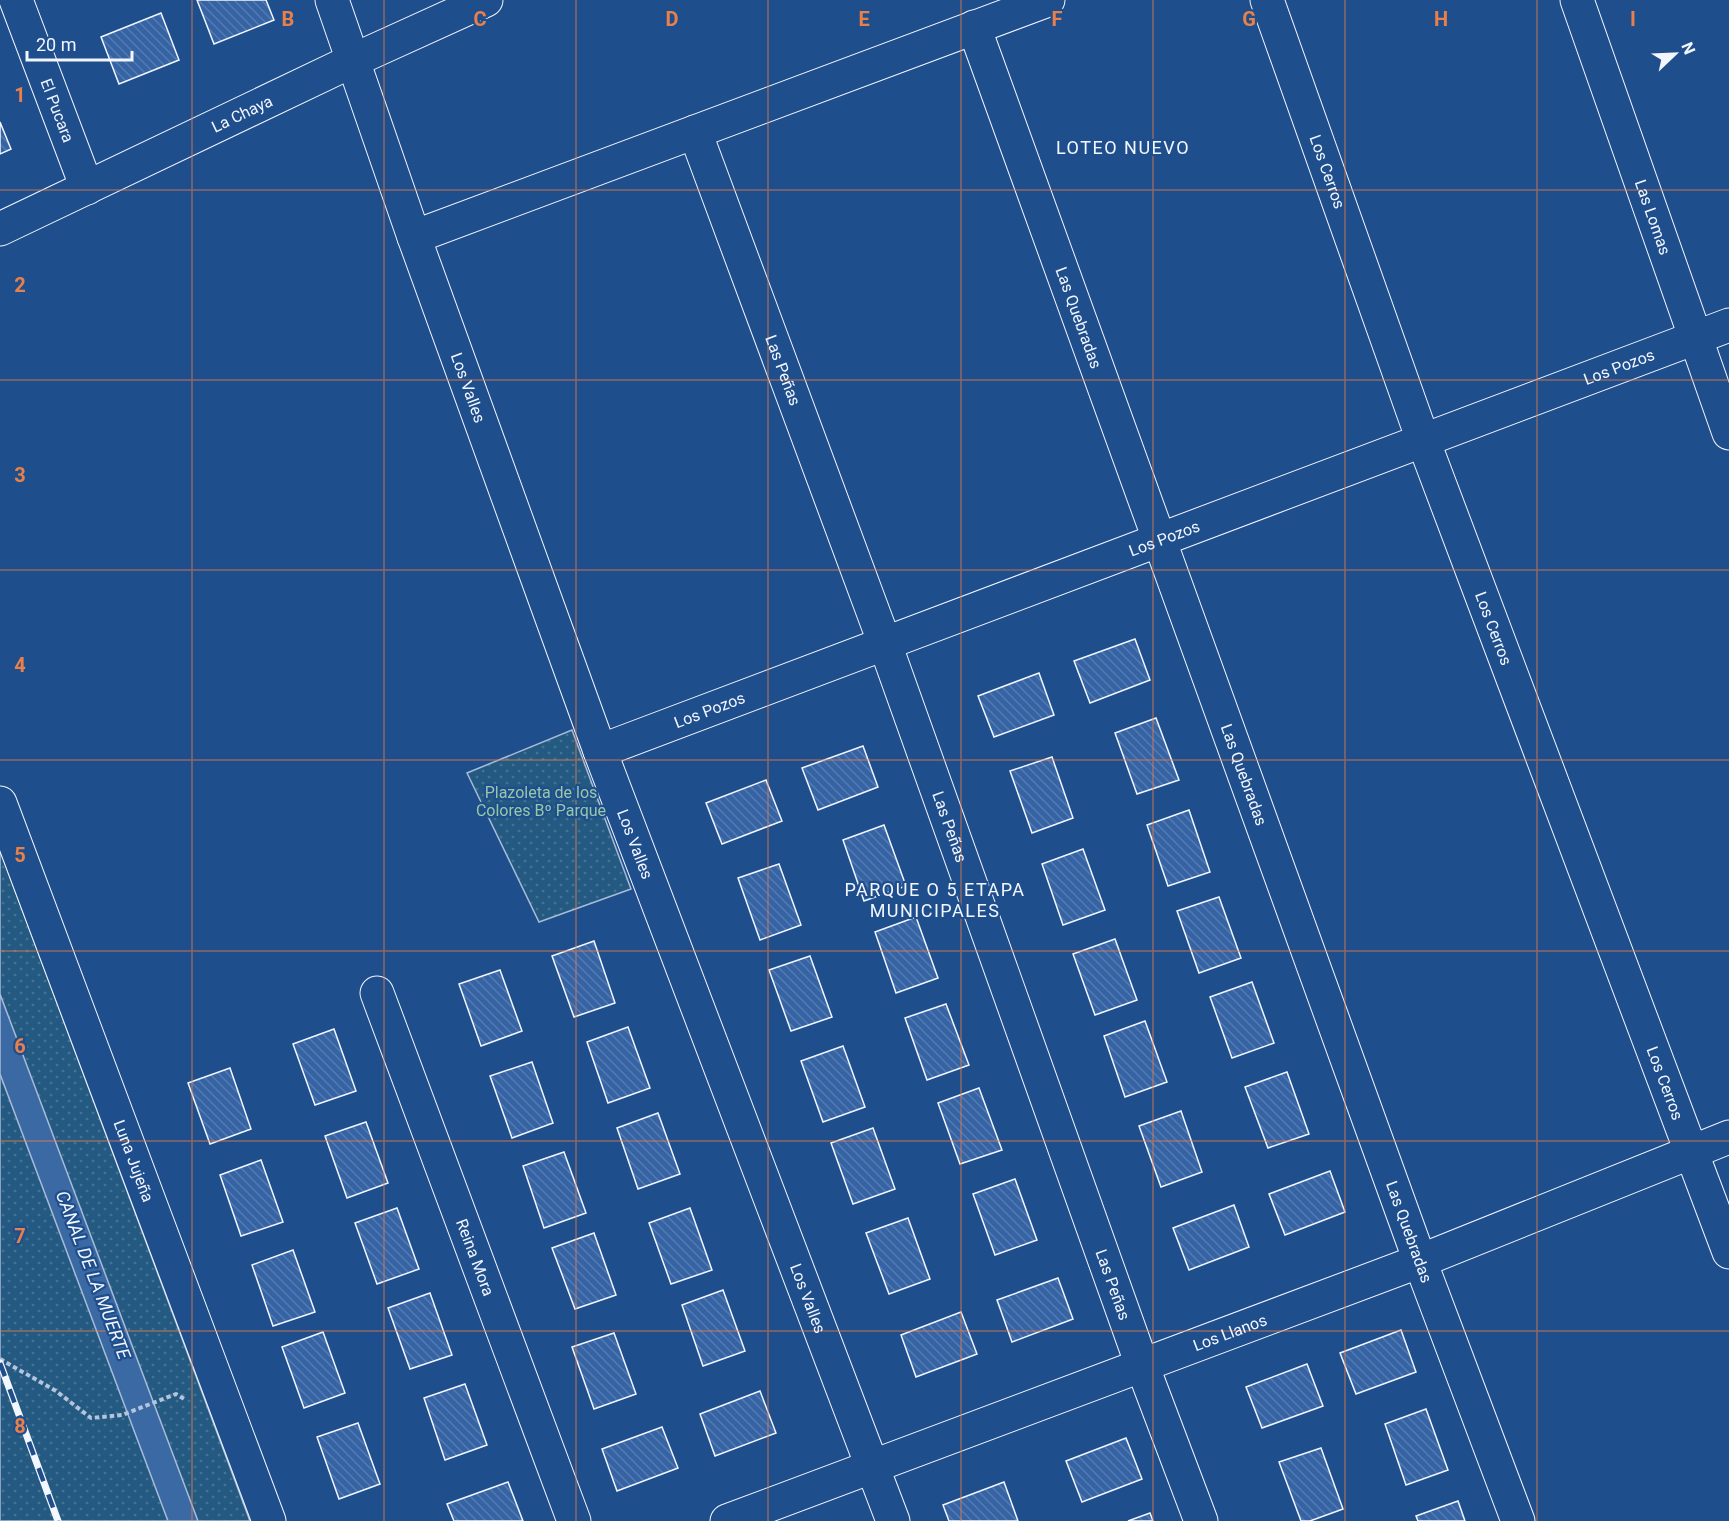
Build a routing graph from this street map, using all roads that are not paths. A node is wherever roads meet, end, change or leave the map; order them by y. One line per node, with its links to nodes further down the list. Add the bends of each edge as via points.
1 (16, 0): 10 (street, El Pucara)
2 (332, 0): 8 (street, Los Valles)
3 (486, 0): 8 (street, La Chaya)
4 (1048, 0): 7 (street)
5 (1267, 0): 16 (street, Los Cerros)
6 (1577, 0): 14 (street, Las Lomas)
7 (974, 27): 9 (street); 17 (street, Las Quebradas)
8 (354, 60): 10 (street, La Chaya); 12 (street, Los Valles)
9 (695, 132): 12 (street); 18 (street, Las Peñas)
10 (87, 188): 11 (street, La Chaya)
11 (0, 230)
12 (414, 237): 19 (street, Los Valles)
13 (1729, 325): 14 (street, Los Pozos)
14 (1694, 338): 15 (street, Las Lomas); 16 (street, Los Pozos)
15 (1729, 433)
16 (1424, 441): 17 (street, Los Pozos); 23 (street, Los Cerros)
17 (1158, 541): 18 (street, Los Pozos); 25 (street, Las Quebradas)
18 (885, 644): 19 (street, Los Pozos); 26 (street, Las Peñas)
19 (600, 751): 27 (street, Los Valles)
20 (0, 803): 28 (street, Luna Jujeña)
21 (377, 993): 29 (street, Reina Mora)
22 (1729, 1137): 23 (street, Los Llanos)
23 (1692, 1151): 24 (street, Los Cerros); 25 (street, Los Llanos)
24 (1729, 1252)
25 (1420, 1261): 26 (street, Los Llanos); 33 (street, Las Quebradas)
26 (1142, 1365): 27 (street, Los Llanos); 32 (street, Las Peñas)
27 (873, 1468): 30 (street, Los Llanos); 31 (street, Los Valles)
28 (269, 1521)
29 (574, 1521)
30 (728, 1521)
31 (893, 1521)
32 (1201, 1521)
33 (1518, 1521)

